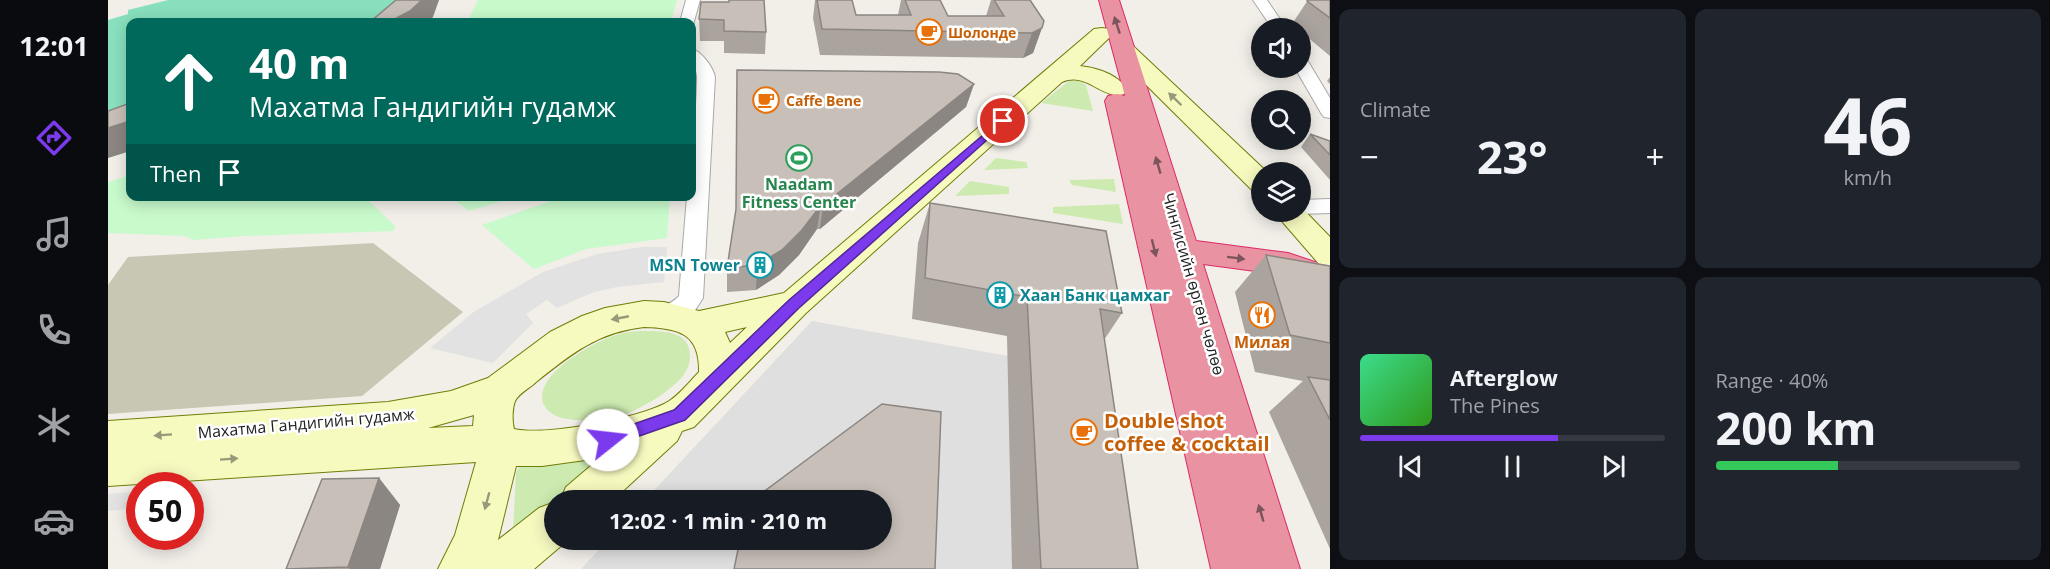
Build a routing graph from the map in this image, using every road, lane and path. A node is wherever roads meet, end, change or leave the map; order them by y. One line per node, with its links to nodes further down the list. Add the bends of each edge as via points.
1 (693, 0): 5 (street)
2 (1093, 0): 7 (highway, Чингисийн өргөн чөлөө)
3 (1109, 0): 7 (highway, Чингисийн өргөн чөлөө, one-way to 3)
4 (1260, 0): 6 (street)
5 (689, 18)
6 (1272, 18)
7 (1113, 42): 9 (main road); 11 (highway, Чингисийн өргөн чөлөө); 13 (main road, one-way to 7); 17 (highway, Чингисийн өргөн чөлөө, one-way to 7)
8 (696, 59): 20 (street, via 706,77 691,298 683,308)
9 (1053, 77): 11 (main road, via 1085,74 1105,80); 19 (main road)
10 (1309, 78): 12 (street)
11 (1114, 89): 31 (highway, Чингисийн өргөн чөлөө, one-way to 31)
12 (1330, 113)
13 (1251, 174)
14 (1311, 207): 15 (street)
15 (1330, 207)
16 (1297, 222): 18 (main road)
17 (1184, 251): 18 (highway, one-way to 18, via 1288,264); 32 (highway, Чингисийн өргөн чөлөө, one-way to 17)
18 (1329, 262)
19 (794, 304): 20 (main road, Махатма Гандигийн гудамж); 21 (main road)
20 (683, 320): 21 (main road, via 709,335 716,346); 22 (main road, Махатма Гандигийн гудамж, one-way to 22, via 632,316 591,327 548,352)
21 (717, 378): 23 (main road)
22 (500, 390): 24 (main road, Махатма Гандигийн гудамж, one-way to 24, via 451,407 388,419); 25 (main road, via 493,419)
23 (680, 415): 25 (main road, Махатма Гандигийн гудамж, via 628,435 588,443 523,449); 27 (main road)
24 (108, 439)
25 (500, 444): 26 (main road, Махатма Гандигийн гудамж, one-way to 25); 29 (main road, one-way to 29, via 475,543)
26 (108, 467)
27 (593, 490)
28 (544, 532): 30 (main road)
29 (461, 569)
30 (498, 569)
31 (1234, 569)
32 (1278, 569)

